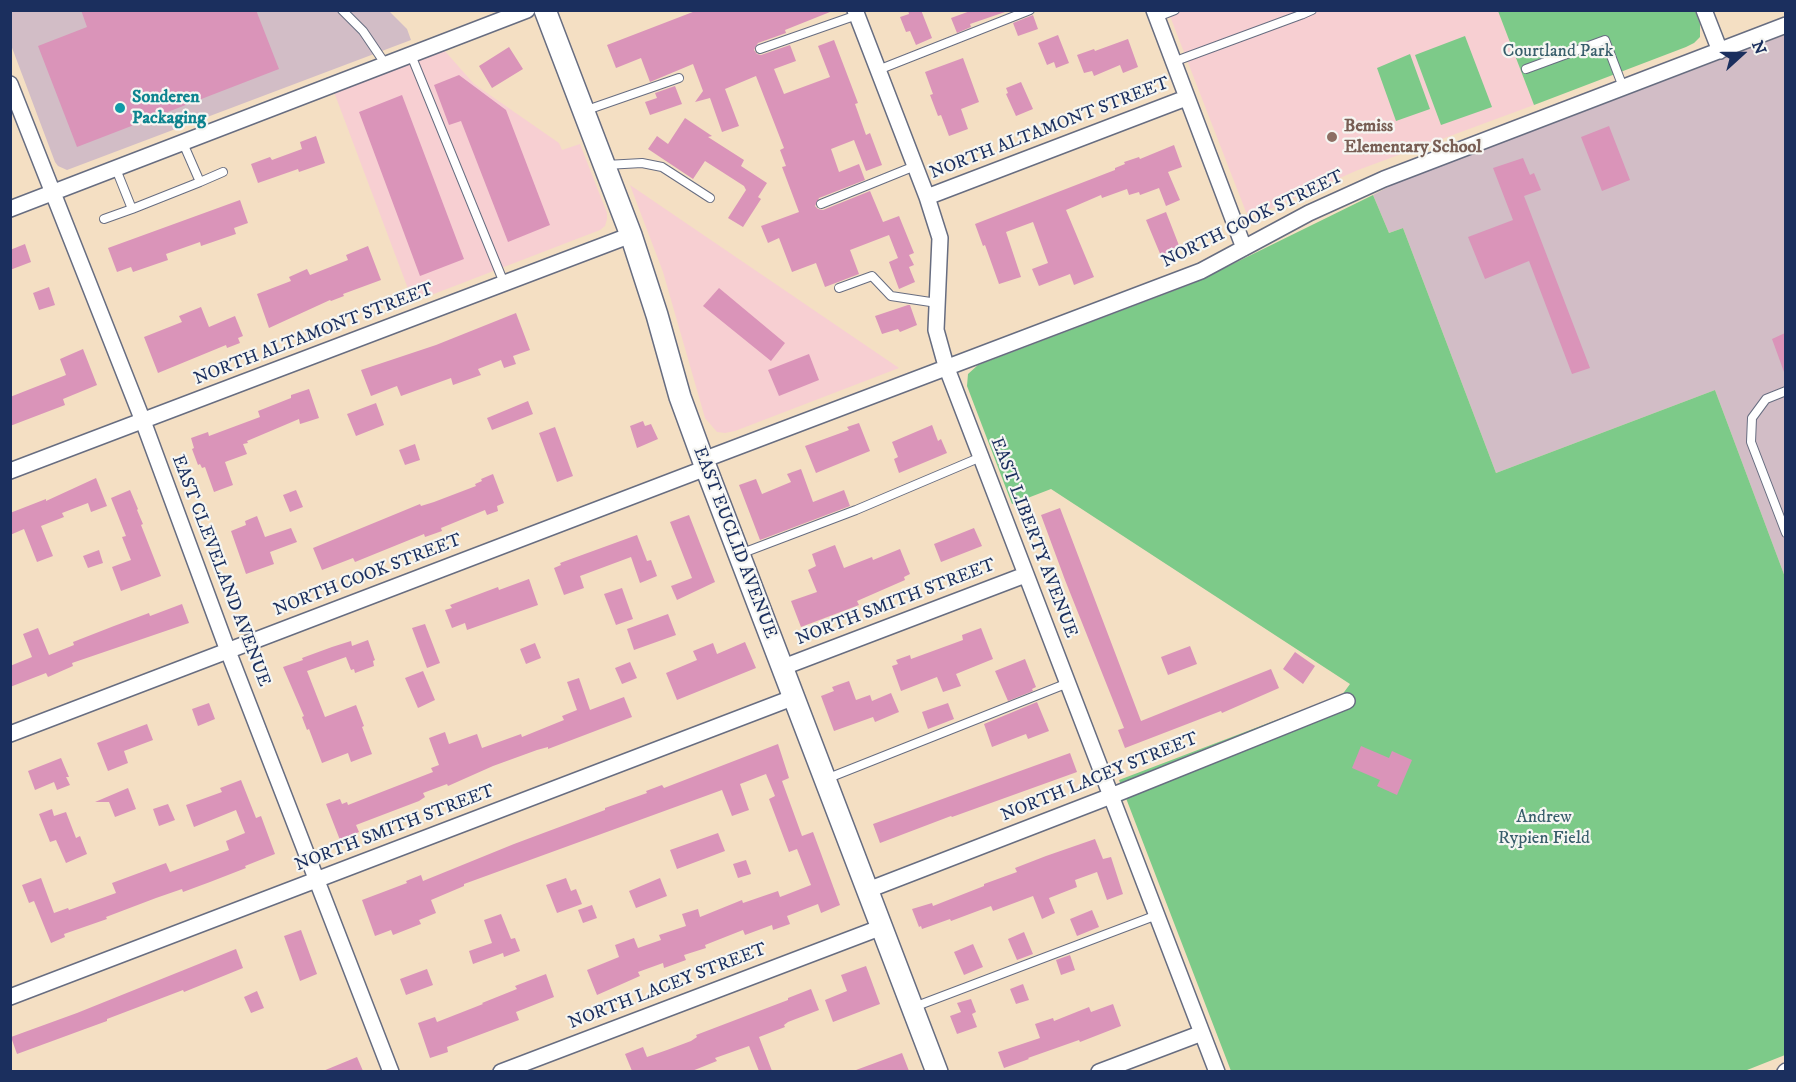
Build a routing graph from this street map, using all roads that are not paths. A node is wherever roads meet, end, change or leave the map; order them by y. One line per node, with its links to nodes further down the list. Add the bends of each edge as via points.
1 (342, 10): 16 (lane, via 363,31)
2 (527, 10): 14 (street)
3 (545, 10): 23 (main road, EAST EUCLID AVENUE)
4 (1030, 10): 18 (lane)
5 (1174, 10): 10 (lane)
6 (1312, 10): 8 (lane)
7 (1704, 10): 13 (street)
8 (1303, 12): 15 (lane)
9 (856, 13): 12 (lane); 18 (street, EAST LIBERTY AVENUE)
10 (1156, 14): 15 (street)
11 (1785, 25): 13 (street, NORTH COOK STREET)
12 (760, 49)
13 (1720, 51): 21 (street, NORTH COOK STREET)
14 (411, 55): 16 (street); 39 (lane)
15 (1173, 62): 22 (street)
16 (386, 65): 24 (street)
17 (1526, 69): 21 (lane, via 1605,39)
18 (878, 70): 26 (street, EAST LIBERTY AVENUE)
19 (679, 78): 23 (lane)
20 (10, 84): 30 (street, EAST CLEVELAND AVENUE)
21 (1623, 87): 38 (street, NORTH COOK STREET, via 1384,179)
22 (1186, 98): 31 (street, NORTH ALTAMONT STREET); 38 (street)
23 (584, 111): 25 (main road, EAST EUCLID AVENUE)
24 (183, 143): 27 (street); 29 (lane)
25 (604, 165): 32 (lane, via 642,163 662,167); 37 (main road, EAST EUCLID AVENUE)
26 (915, 166): 31 (street, EAST LIBERTY AVENUE); 33 (lane)
27 (116, 169): 30 (street); 35 (lane)
28 (224, 172): 29 (lane)
29 (200, 182): 35 (lane)
30 (52, 193): 34 (street); 44 (street, EAST CLEVELAND AVENUE)
31 (927, 197): 41 (street, EAST LIBERTY AVENUE, via 940,238)
32 (710, 198)
33 (821, 204)
34 (10, 209)
35 (132, 209): 36 (lane)
36 (104, 219)
37 (631, 235): 39 (street, NORTH ALTAMONT STREET); 46 (main road, EAST EUCLID AVENUE)
38 (1244, 248): 42 (street, NORTH COOK STREET, via 1201,271)
39 (504, 283): 44 (street, NORTH ALTAMONT STREET)
40 (839, 288): 41 (lane, via 872,276 891,296)
41 (937, 303): 42 (street, EAST LIBERTY AVENUE, via 936,330)
42 (946, 366): 45 (street, EAST LIBERTY AVENUE); 46 (street, NORTH COOK STREET)
43 (1785, 391): 48 (lane, via 1766,399 1752,418 1751,442)
44 (143, 421): 47 (street, NORTH ALTAMONT STREET); 51 (street, EAST CLEVELAND AVENUE)
45 (981, 457): 49 (lane); 50 (street, EAST LIBERTY AVENUE)
46 (704, 464): 49 (main road, EAST EUCLID AVENUE); 51 (street, NORTH COOK STREET)
47 (10, 471)
48 (1785, 533)
49 (738, 555): 52 (main road, EAST EUCLID AVENUE)
50 (1025, 575): 52 (street, NORTH SMITH STREET); 53 (street, EAST LIBERTY AVENUE)
51 (228, 651): 56 (street, NORTH COOK STREET); 59 (street, EAST CLEVELAND AVENUE)
52 (781, 668): 54 (main road, EAST EUCLID AVENUE)
53 (1068, 683): 57 (lane); 58 (street, EAST LIBERTY AVENUE)
54 (792, 698): 57 (main road, EAST EUCLID AVENUE); 59 (street, NORTH SMITH STREET)
55 (1347, 701): 58 (street, NORTH LACEY STREET)
56 (10, 734)
57 (824, 780): 60 (main road, EAST EUCLID AVENUE)
58 (1111, 796): 60 (street, NORTH LACEY STREET); 61 (street, EAST LIBERTY AVENUE)
59 (317, 880): 63 (street, NORTH SMITH STREET); 66 (street, EAST CLEVELAND AVENUE)
60 (868, 890): 62 (main road, EAST EUCLID AVENUE)
61 (1157, 915): 64 (lane); 65 (street, EAST LIBERTY AVENUE)
62 (882, 927): 64 (main road, EAST EUCLID AVENUE); 67 (street, NORTH LACEY STREET)
63 (10, 997)
64 (913, 1008): 68 (main road, EAST EUCLID AVENUE)
65 (1202, 1033): 69 (street); 70 (street, EAST LIBERTY AVENUE)
66 (391, 1071)
67 (501, 1071)
68 (937, 1071)
69 (1099, 1071)
70 (1217, 1071)

